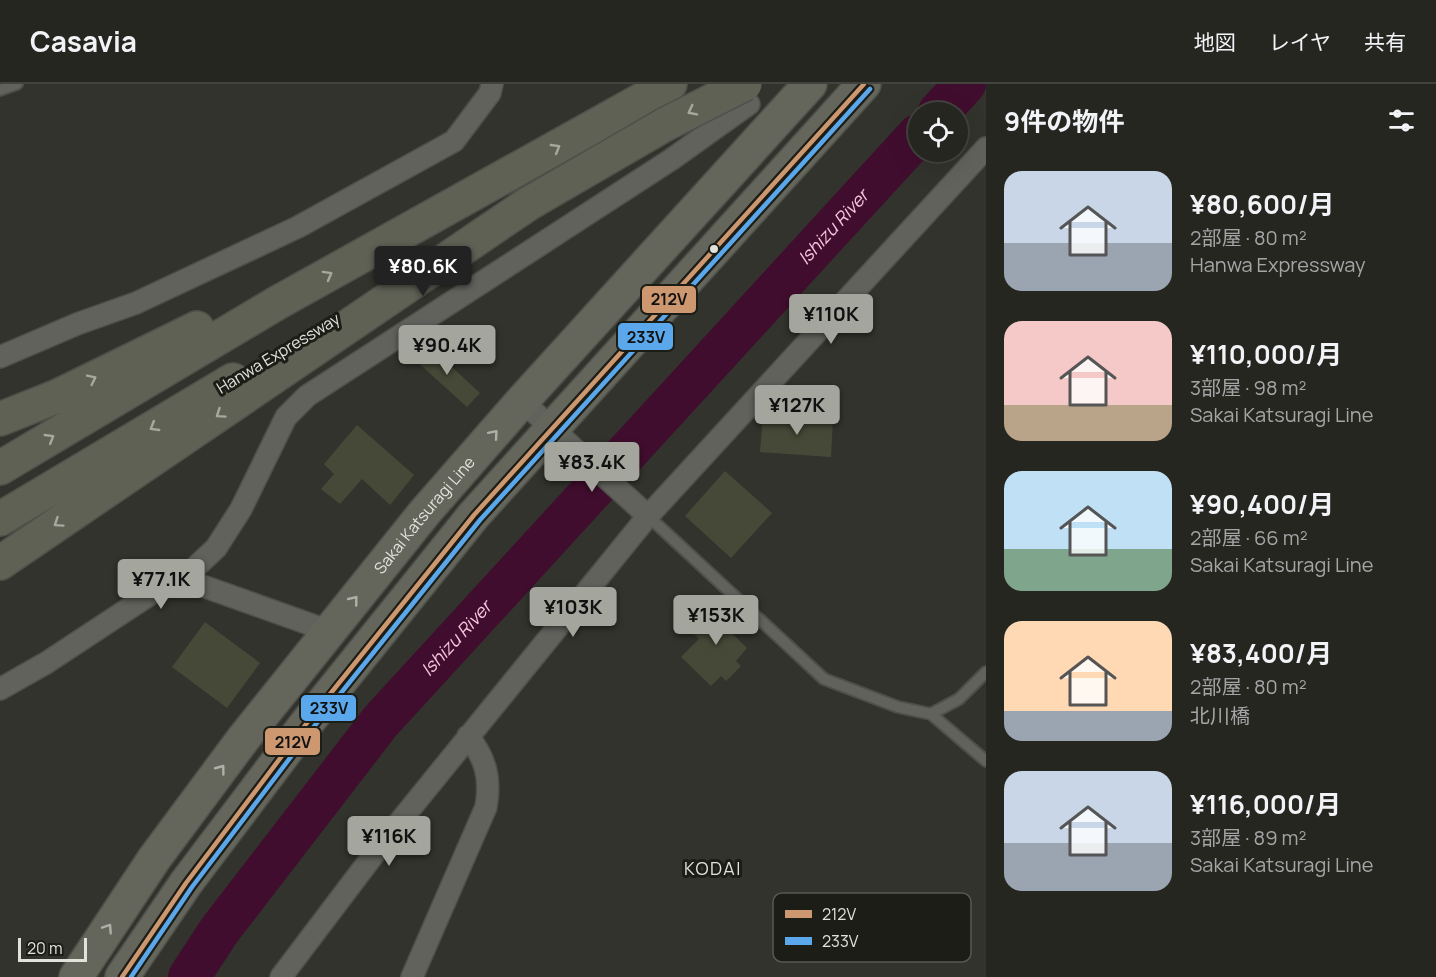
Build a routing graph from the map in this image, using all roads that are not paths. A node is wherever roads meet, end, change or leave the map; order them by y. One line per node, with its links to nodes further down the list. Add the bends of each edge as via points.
1 (17, 84): 7 (lane)
2 (492, 84): 12 (street, via 490,93 454,141 298,227 136,303)
3 (670, 84): 11 (highway, one-way to 3)
4 (736, 84): 8 (street)
5 (810, 84): 8 (main road, Sakai Katsuragi Line)
6 (864, 84): 15 (main road)
7 (0, 90)
8 (753, 106): 10 (highway, Hanwa Expressway, one-way to 10, bridge, via 664,125); 13 (main road, Sakai Katsuragi Line); 20 (street, via 307,396 286,417 241,509 216,548)
9 (986, 148): 17 (street)
10 (528, 204): 18 (highway, Hanwa Expressway, one-way to 18); 19 (highway, one-way to 19)
11 (277, 303): 14 (highway, one-way to 11, via 58,396 200,327); 16 (highway, one-way to 11)
12 (0, 357)
13 (522, 401): 15 (street); 21 (main road, Sakai Katsuragi Line, one-way to 13)
14 (0, 419)
15 (560, 438): 17 (street); 28 (main road, via 474,514 306,724 186,883)
16 (0, 468)
17 (644, 512): 24 (lane, via 824,679 898,707); 25 (street)
18 (0, 519)
19 (0, 563)
20 (183, 579): 21 (street); 23 (street, via 166,584)
21 (329, 631): 27 (main road, Sakai Katsuragi Line, one-way to 21, via 154,859)
22 (986, 672): 24 (lane, via 959,699)
23 (0, 689)
24 (931, 714): 26 (lane)
25 (468, 736): 29 (street); 30 (street, via 486,767 490,786 486,807)
26 (986, 761)
27 (76, 977)
28 (122, 977)
29 (281, 977)
30 (412, 977)

